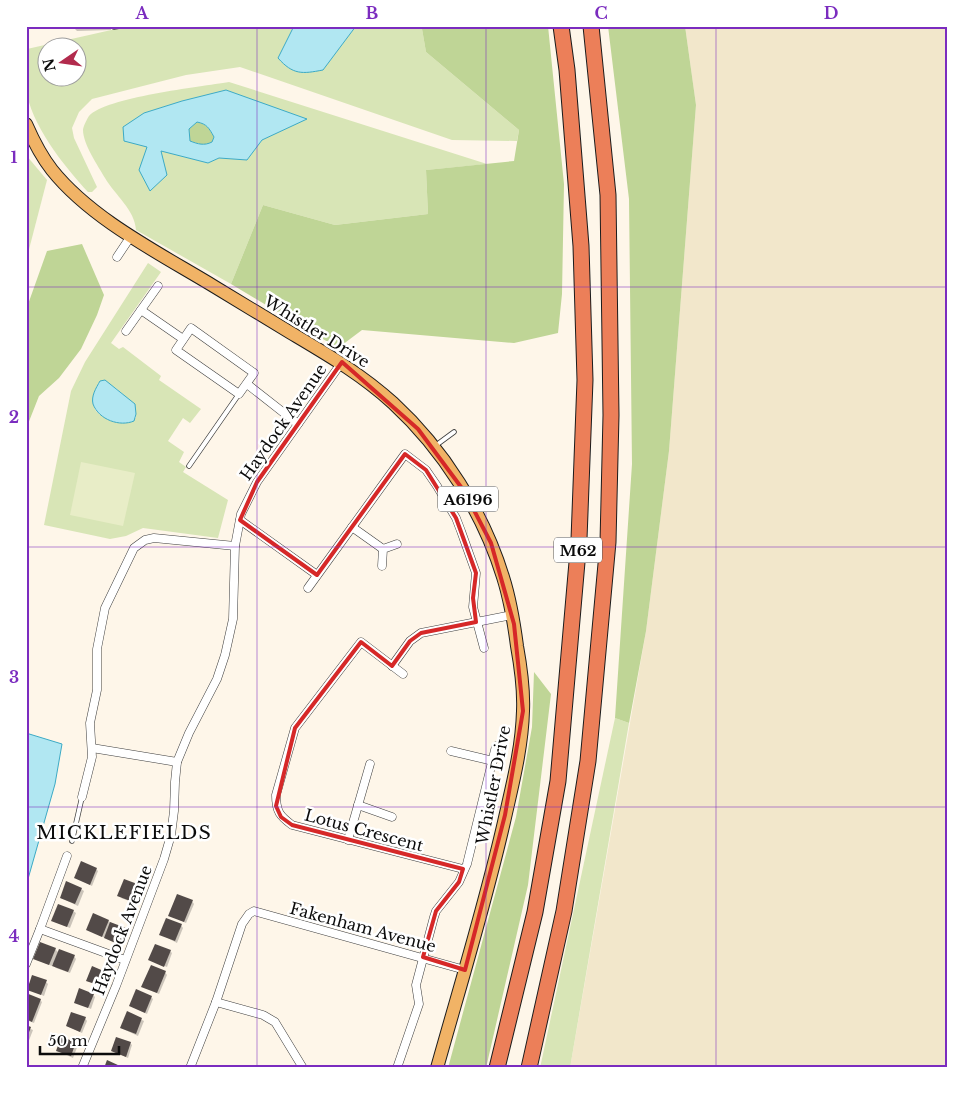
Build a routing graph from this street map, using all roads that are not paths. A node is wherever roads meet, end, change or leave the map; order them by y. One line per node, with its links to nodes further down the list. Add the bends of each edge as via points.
1 (120, 26): 4 (lane)
2 (561, 26): 56 (highway, M62, via 582,246 585,380 579,539 558,781 535,912)
3 (591, 26): 57 (highway, M62, via 608,195 608,542 586,770 564,911)
4 (114, 27)
5 (26, 124): 6 (main road, Whistler Drive / A6196, via 41,155 72,192)
6 (131, 236): 7 (street); 12 (main road, Whistler Drive / A6196)
7 (117, 256)
8 (158, 286): 9 (street)
9 (141, 310): 10 (street); 11 (street)
10 (126, 331)
11 (183, 339): 13 (street, via 191,328 254,372); 14 (street, via 176,350)
12 (342, 362): 15 (street, Haydock Avenue); 17 (main road, Whistler Drive / A6196, via 393,403)
13 (247, 384): 14 (street); 15 (street)
14 (239, 394): 18 (lane)
15 (298, 424): 19 (street, Haydock Avenue, via 256,482)
16 (454, 432): 17 (lane)
17 (433, 448): 27 (main road, Whistler Drive / A6196, via 464,491 491,543)
18 (189, 466)
19 (240, 520): 22 (street, Haydock Avenue); 25 (street)
20 (352, 527): 23 (street); 25 (street); 28 (street, via 405,454 426,470 456,518 476,573 473,598)
21 (397, 544): 23 (street)
22 (235, 546): 33 (street, via 154,538 134,548 105,608 100,628 97,690 90,723); 36 (street, Haydock Avenue, via 233,619 226,655)
23 (383, 550): 24 (street)
24 (382, 566)
25 (317, 575): 26 (street)
26 (308, 588)
27 (512, 615): 28 (street); 49 (main road, Whistler Drive / A6196, via 522,678 523,711 518,755 491,877)
28 (476, 622): 29 (street); 30 (street, via 421,633 410,641)
29 (484, 648)
30 (392, 666): 31 (street); 41 (street, Lotus Crescent, via 361,642 295,728 276,795 276,806 281,816 292,825)
31 (403, 674)
32 (496, 746): 35 (street)
33 (92, 748): 36 (street); 38 (street)
34 (451, 751): 35 (street)
35 (493, 761): 44 (street)
36 (177, 762): 47 (street, Haydock Avenue, via 174,811 164,859)
37 (370, 764): 39 (street)
38 (82, 797): 42 (lane)
39 (358, 805): 40 (street); 41 (street)
40 (392, 817)
41 (348, 840): 44 (street, Lotus Crescent)
42 (72, 841)
43 (67, 856): 45 (street)
44 (463, 870): 46 (street, via 459,882 436,911)
45 (40, 929): 47 (street); 48 (street)
46 (423, 957): 49 (street, Fakenham Avenue); 50 (street, Fakenham Avenue, via 254,911 242,924); 54 (street, via 416,985 419,1004)
47 (126, 960): 51 (street, Haydock Avenue)
48 (26, 964)
49 (465, 970): 55 (main road, Whistler Drive / A6196)
50 (216, 1002): 52 (street); 53 (street, via 264,1015 275,1022)
51 (82, 1068)
52 (190, 1068)
53 (302, 1068)
54 (397, 1068)
55 (437, 1068)
56 (497, 1068)
57 (529, 1068)

